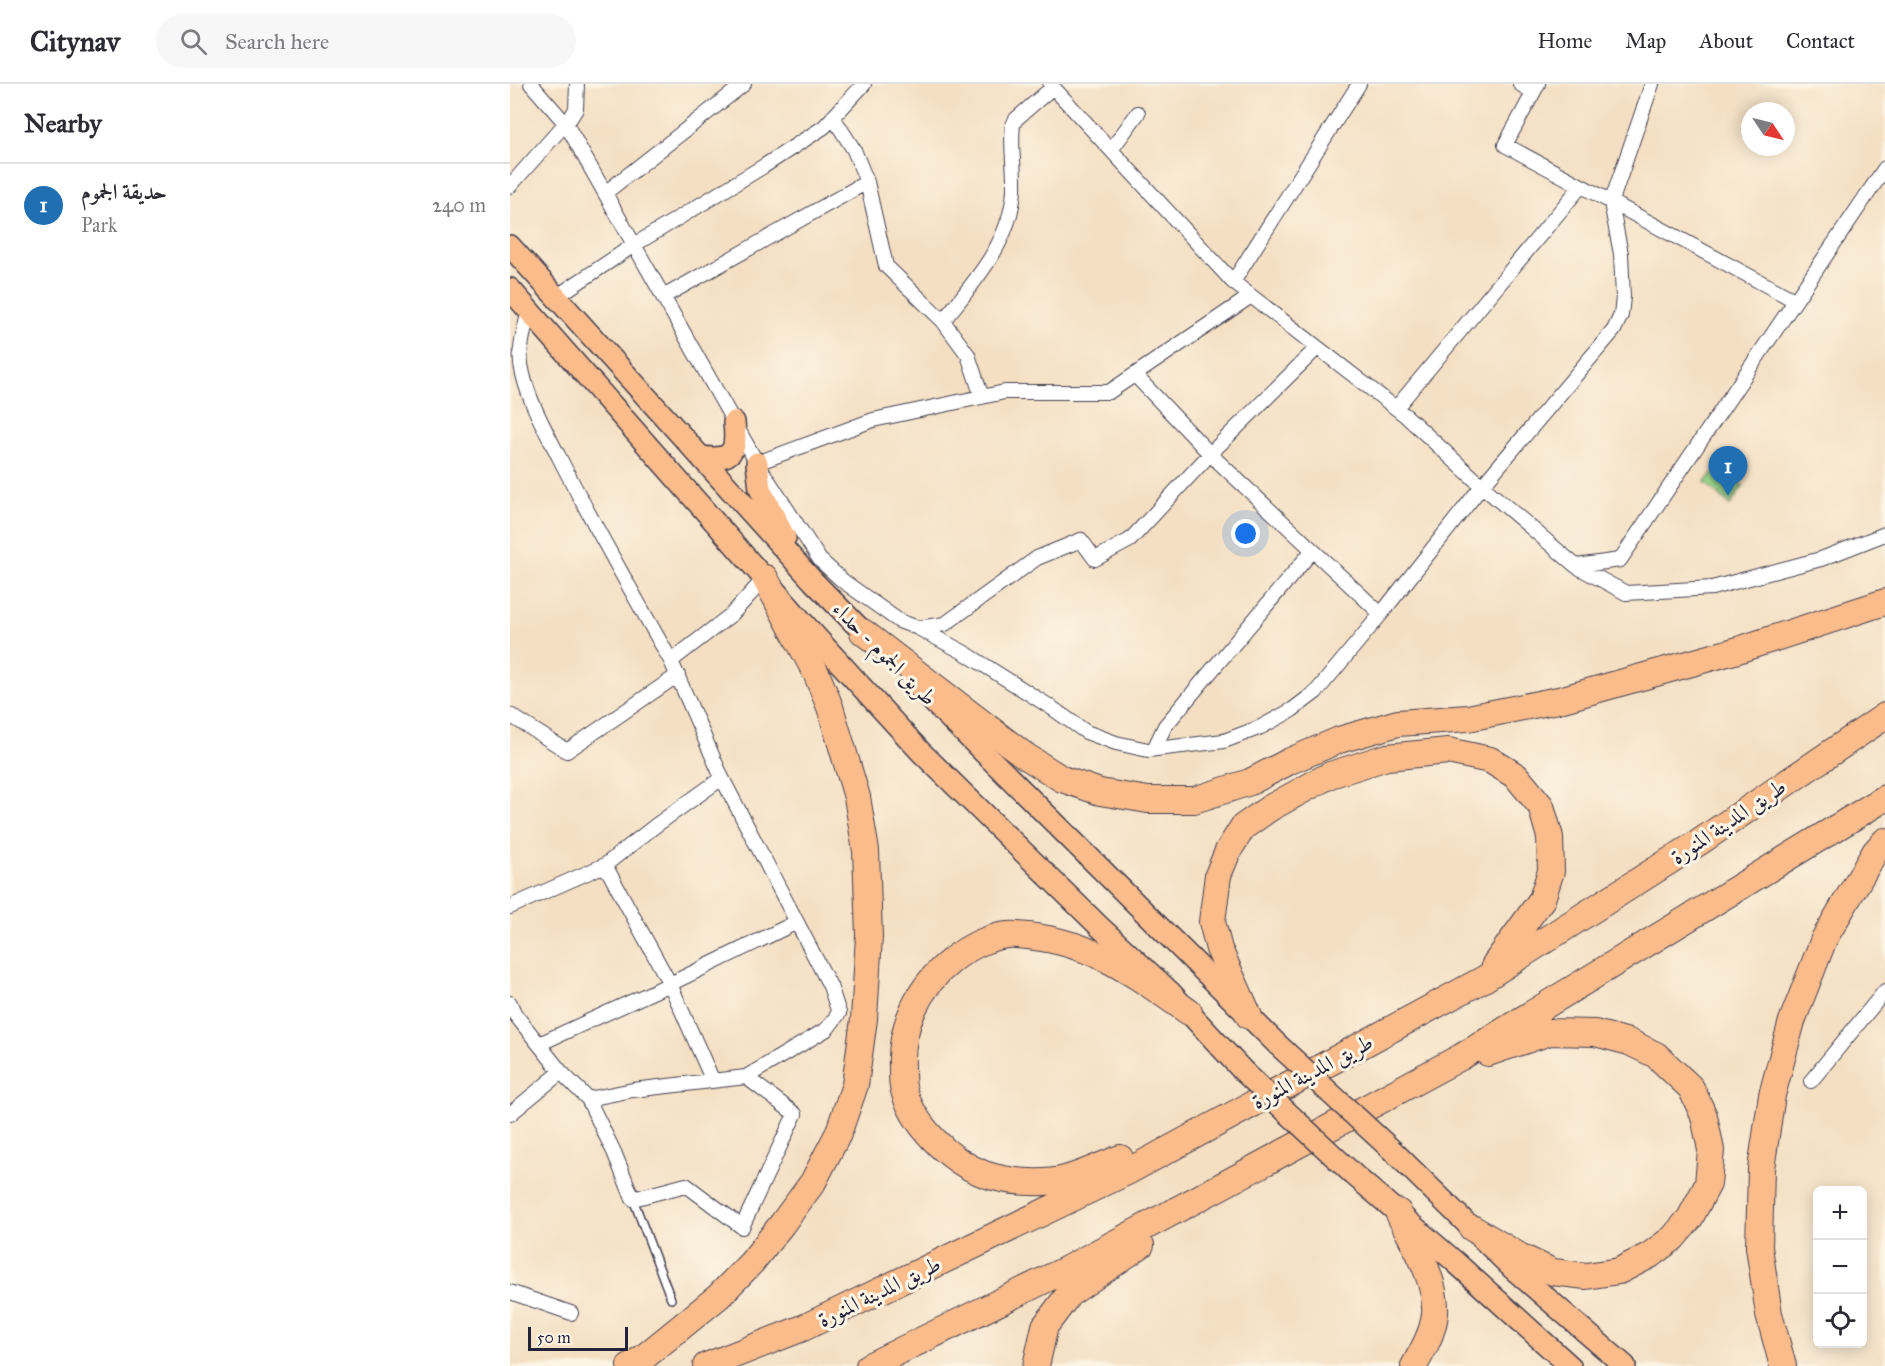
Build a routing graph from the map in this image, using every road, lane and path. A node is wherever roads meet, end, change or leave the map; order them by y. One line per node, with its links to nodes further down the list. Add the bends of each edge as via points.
1 (531, 84): 12 (street)
2 (577, 84): 12 (street, via 576,109)
3 (744, 84): 18 (street)
4 (864, 84): 11 (street)
5 (1359, 84): 22 (street)
6 (1520, 84): 9 (street)
7 (1652, 84): 19 (street)
8 (1052, 86): 13 (street); 29 (street, via 1013,125 1011,218 988,264)
9 (1535, 88): 17 (street, via 1505,145)
10 (1138, 113): 13 (street)
11 (833, 117): 15 (street, via 854,150); 20 (street, via 764,166)
12 (566, 124): 16 (street); 18 (street)
13 (1111, 150): 22 (street)
14 (1885, 168): 27 (street)
15 (867, 182): 26 (street); 29 (street, via 886,266)
16 (510, 186)
17 (1581, 186): 19 (street); 33 (street)
18 (604, 193): 20 (street)
19 (1611, 203): 27 (street); 38 (street, via 1621,254 1621,315 1614,330)
20 (634, 245): 25 (street); 26 (street)
21 (510, 246): 25 (main road, طريق الجموم - حداء)
22 (1233, 282): 24 (street)
23 (510, 289): 28 (main road, طريق الجموم - حداء)
24 (1251, 296): 30 (street); 31 (street)
25 (556, 297): 36 (main road, طريق الجموم - حداء)
26 (663, 297): 34 (street)
27 (1794, 300): 41 (street, via 1620,560)
28 (529, 310): 43 (main road, طريق الجموم - حداء); 48 (street, via 521,341 521,362 534,407 583,505)
29 (943, 321): 32 (street, via 968,355)
30 (1317, 348): 33 (street); 35 (street)
31 (1135, 375): 32 (street, via 1109,392 1005,392); 35 (street)
32 (982, 397): 37 (street, via 873,420)
33 (1396, 408): 38 (street)
34 (734, 422): 36 (main road, via 736,442 732,451 720,458); 37 (street)
35 (1210, 454): 40 (street); 46 (street, via 1130,540 1095,559 1081,540 1037,558 945,624)
36 (700, 457): 42 (main road, طريق الجموم - حداء)
37 (757, 462): 42 (main road, via 759,489); 46 (street, via 820,560 899,621)
38 (1482, 486): 41 (street); 45 (street)
39 (1885, 534): 41 (street, via 1821,559 1712,588 1626,593)
40 (1313, 550): 45 (street); 52 (street, via 1165,726)
41 (1576, 566)
42 (803, 570): 47 (main road, طريق الجموم - حداء)
43 (765, 578): 48 (street, via 732,614); 63 (main road, طريق الجموم - حداء, via 921,752); 81 (highway, via 817,675 859,808 866,851 869,936 855,1085 838,1134 813,1182 752,1262 719,1296)
44 (1885, 602): 47 (highway, via 1738,650 1563,699 1468,718 1398,723 1339,740 1250,782 1194,800 1148,800 1100,792 1062,779 1024,755)
45 (1381, 614): 52 (street, via 1316,692 1292,710 1224,741)
46 (918, 628): 52 (street, via 974,658 1086,732 1116,743)
47 (863, 632): 64 (main road, طريق الجموم - حداء)
48 (671, 661): 49 (street)
49 (678, 675): 50 (street, via 567,751); 53 (street)
50 (510, 715)
51 (1885, 716): 59 (highway, طريق المدينة المنورة, via 1701,841)
52 (1154, 749)
53 (722, 778): 56 (street); 58 (street)
54 (1885, 798): 68 (highway)
55 (1885, 841): 88 (highway, via 1824,939 1792,1021 1772,1095 1761,1169 1759,1246 1769,1314)
56 (605, 865): 57 (street); 60 (street)
57 (510, 907)
58 (797, 922): 60 (street); 67 (street, via 830,986 839,1013 827,1029)
59 (1484, 979): 64 (highway, via 1542,899 1551,871 1550,837 1541,806 1516,776 1490,760 1448,751 1387,757 1330,775 1270,808 1243,827 1228,851 1218,875 1212,922 1219,949); 73 (highway, طريق المدينة المنورة)
60 (670, 984): 65 (street); 69 (street)
61 (1885, 991): 70 (street)
62 (510, 1004): 65 (street)
63 (1189, 1012): 73 (highway, via 1123,966 1085,948 1015,934 988,940 961,952 923,990 909,1018 901,1050 903,1086 918,1121 950,1155 984,1174 1028,1183 1064,1179); 76 (main road, طريق الجموم - حداء, bridge, via 1243,1071)
64 (1249, 1016): 77 (main road, طريق الجموم - حداء, bridge)
65 (539, 1044): 66 (street)
66 (561, 1072): 71 (street); 72 (street)
67 (746, 1077): 69 (street); 75 (street, via 795,1114 742,1227 686,1185)
68 (1421, 1078): 74 (highway); 77 (highway, via 1550,1032 1594,1033 1629,1042 1656,1055 1691,1088 1704,1116 1711,1150 1708,1184 1690,1218 1673,1238 1619,1271 1586,1276 1553,1272)
69 (712, 1079): 71 (street)
70 (1810, 1081)
71 (588, 1099): 75 (street)
72 (510, 1114)
73 (1222, 1120): 82 (highway, طريق المدينة المنورة, via 1127,1172 803,1328)
74 (1289, 1148): 83 (highway, via 1065,1270); 84 (highway, via 1070,1293 1045,1326)
75 (633, 1199): 79 (lane)
76 (1398, 1212): 85 (highway, via 1431,1282 1435,1314 1428,1341); 86 (main road, طريق الجموم - حداء)
77 (1472, 1228): 87 (main road, طريق الجموم - حداء)
78 (510, 1292): 80 (street)
79 (671, 1299)
80 (571, 1313)
81 (630, 1366)
82 (706, 1366)
83 (869, 1366)
84 (1036, 1366)
85 (1414, 1366)
86 (1570, 1366)
87 (1624, 1366)
88 (1783, 1366)

